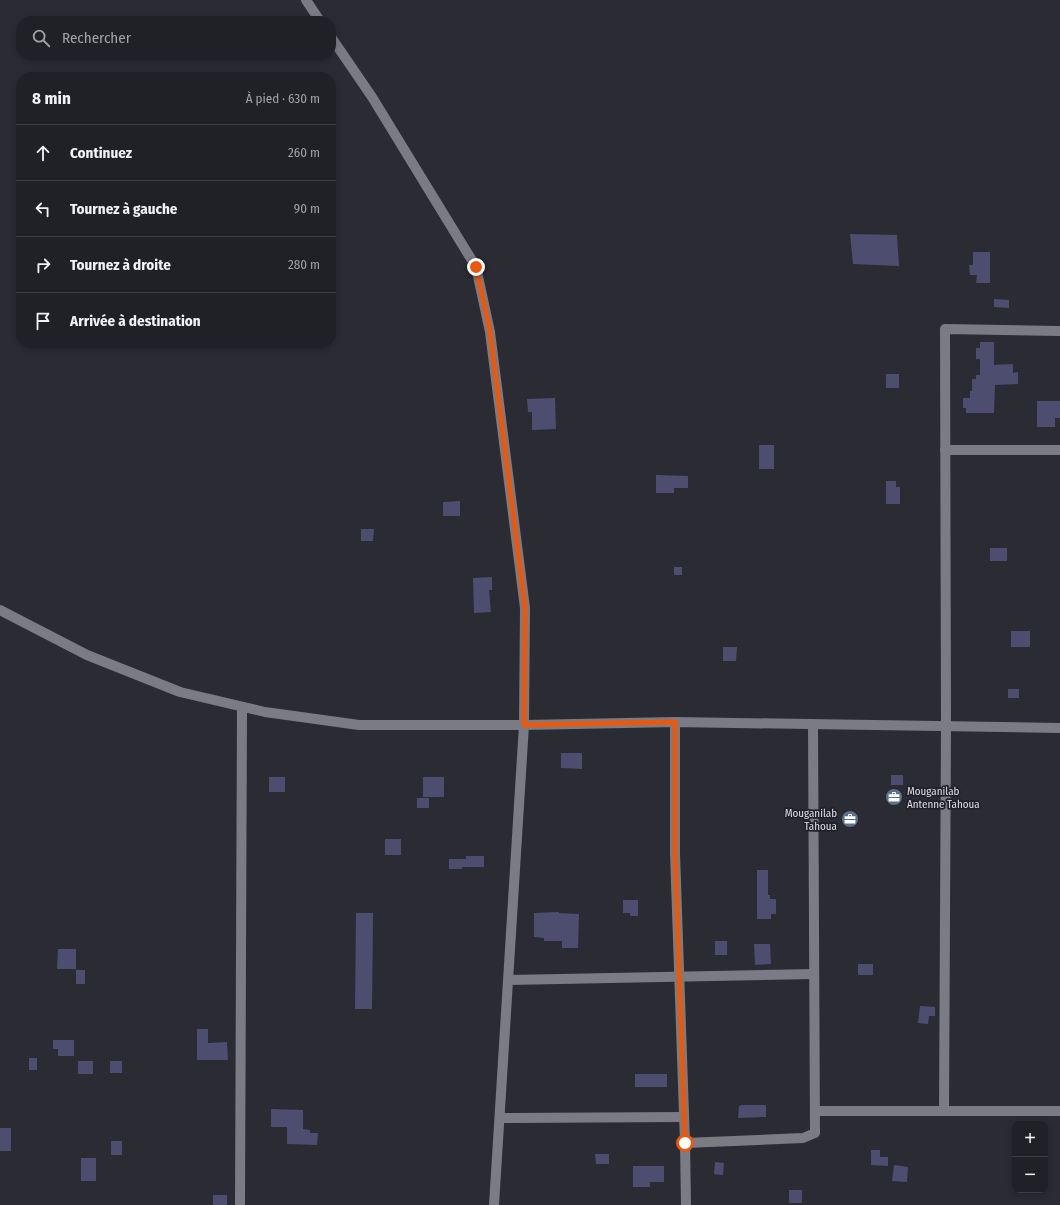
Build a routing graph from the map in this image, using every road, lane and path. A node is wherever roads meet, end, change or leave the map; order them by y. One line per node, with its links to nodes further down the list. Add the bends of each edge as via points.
1 (306, 0): 2 (street)
2 (317, 16)
3 (336, 44): 10 (street, via 372,97 476,267 490,332 525,608)
4 (1060, 331): 5 (street, via 945,329)
5 (945, 450): 6 (street); 12 (street)
6 (1060, 450)
7 (0, 610): 8 (street, via 87,655 180,692)
8 (242, 707): 10 (street, via 359,725); 23 (street)
9 (675, 722): 10 (street); 11 (street); 15 (street, via 675,853)
10 (524, 725): 16 (street)
11 (813, 725): 12 (street); 14 (street)
12 (946, 726): 13 (street); 18 (street)
13 (1060, 728)
14 (814, 974): 15 (street); 17 (street)
15 (679, 977): 16 (street); 20 (street)
16 (509, 980): 21 (street)
17 (816, 1111): 18 (street); 22 (street, via 815,1133 803,1138)
18 (944, 1111): 19 (street)
19 (1060, 1111)
20 (684, 1117): 21 (street); 22 (street)
21 (500, 1118): 24 (street)
22 (685, 1143): 25 (street)
23 (240, 1205)
24 (494, 1205)
25 (686, 1205)

